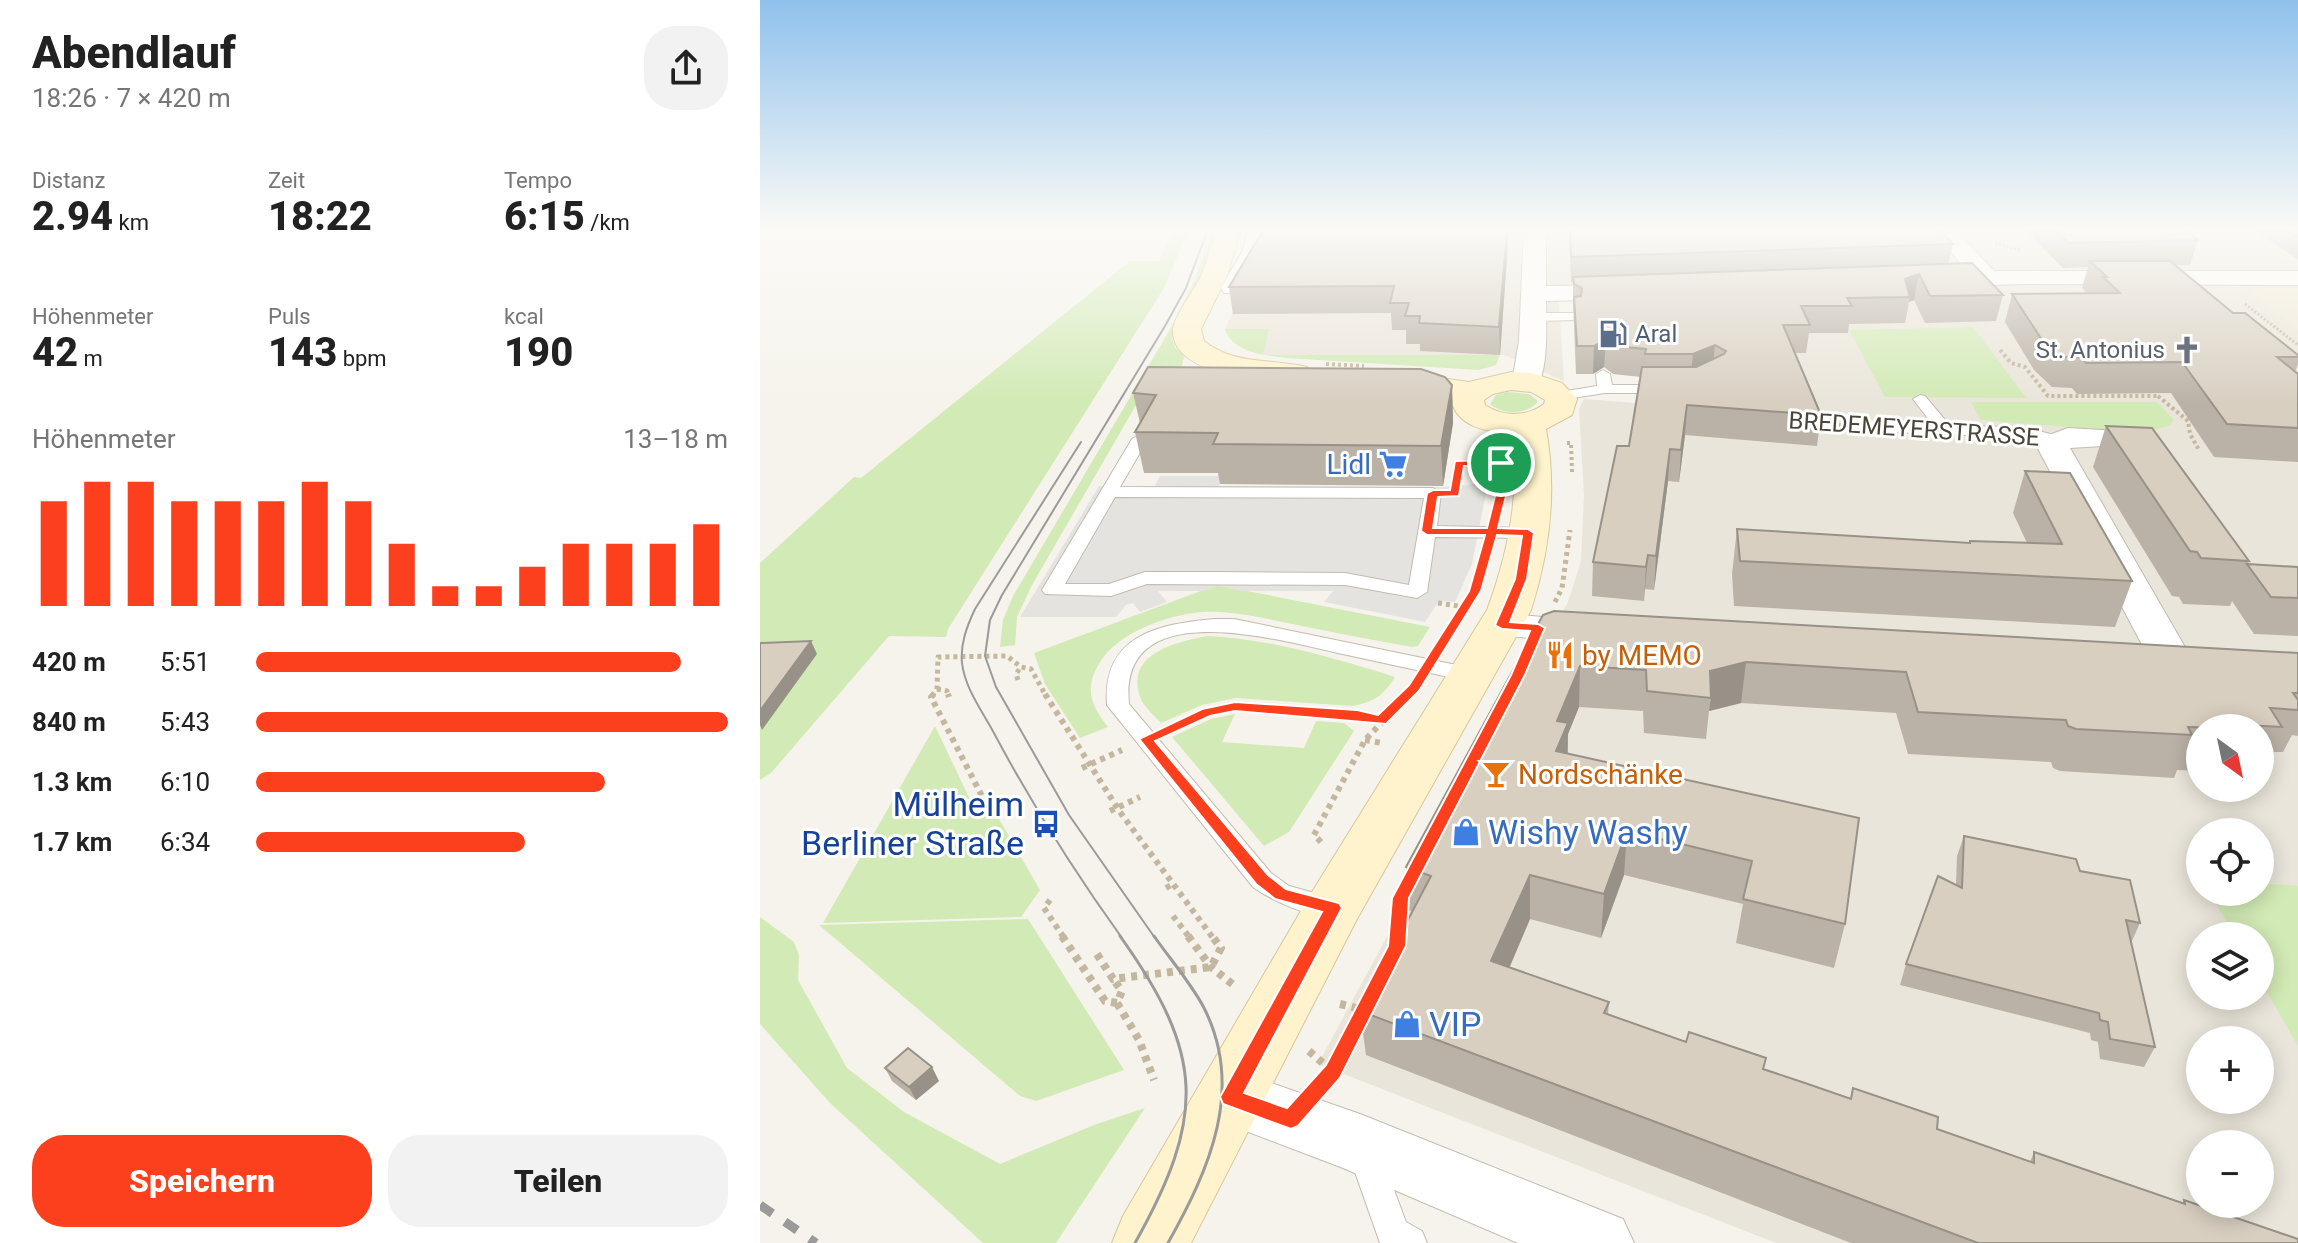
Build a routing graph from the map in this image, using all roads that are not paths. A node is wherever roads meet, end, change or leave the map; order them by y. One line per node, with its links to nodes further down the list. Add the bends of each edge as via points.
1 (1223, 287): 6 (main road, via 1187,329 1198,352 1249,370)
2 (1533, 287): 4 (street)
3 (1645, 291): 4 (street)
4 (1533, 305): 5 (lane); 8 (street)
5 (1573, 317)
6 (1329, 376)
7 (1369, 378): 10 (main road)
8 (1526, 382): 10 (main road, via 1496,383); 11 (main road)
9 (1681, 389): 11 (lane, via 1604,381)
10 (1473, 392): 13 (main road, via 1466,403 1475,415)
11 (1560, 396): 13 (main road, via 1556,413)
12 (1920, 399): 15 (lane)
13 (1528, 422): 21 (main road, via 1533,456)
14 (1894, 429): 15 (lane, BREDEMEYERSTRASSE)
15 (1946, 431): 18 (lane, BREDEMEYERSTRASSE, via 2022,432)
16 (2108, 438): 18 (street)
17 (1140, 439): 19 (lane)
18 (2057, 440): 25 (street, via 2053,451)
19 (1109, 492): 20 (lane, via 1433,493); 20 (lane, via 1052,590 1111,590 1145,578 1251,578 1345,579 1417,592)
20 (1427, 531): 21 (lane)
21 (1510, 532): 22 (main road, via 1521,579)
22 (1520, 626): 23 (street); 27 (main road)
23 (1629, 634)
24 (2120, 651): 25 (street)
25 (2168, 654): 26 (street, via 2195,655)
26 (2209, 662)
27 (1449, 671): 28 (main road); 28 (lane, via 1234,625 1204,624 1146,641 1125,657 1116,673 1118,705 1262,880 1281,894)
28 (1342, 893): 29 (main road)
29 (1261, 1108): 30 (street); 31 (main road)
30 (1360, 1144): 32 (lane, via 1393,1234); 33 (street)
31 (1150, 1243)
32 (1410, 1243)
33 (1599, 1243)

